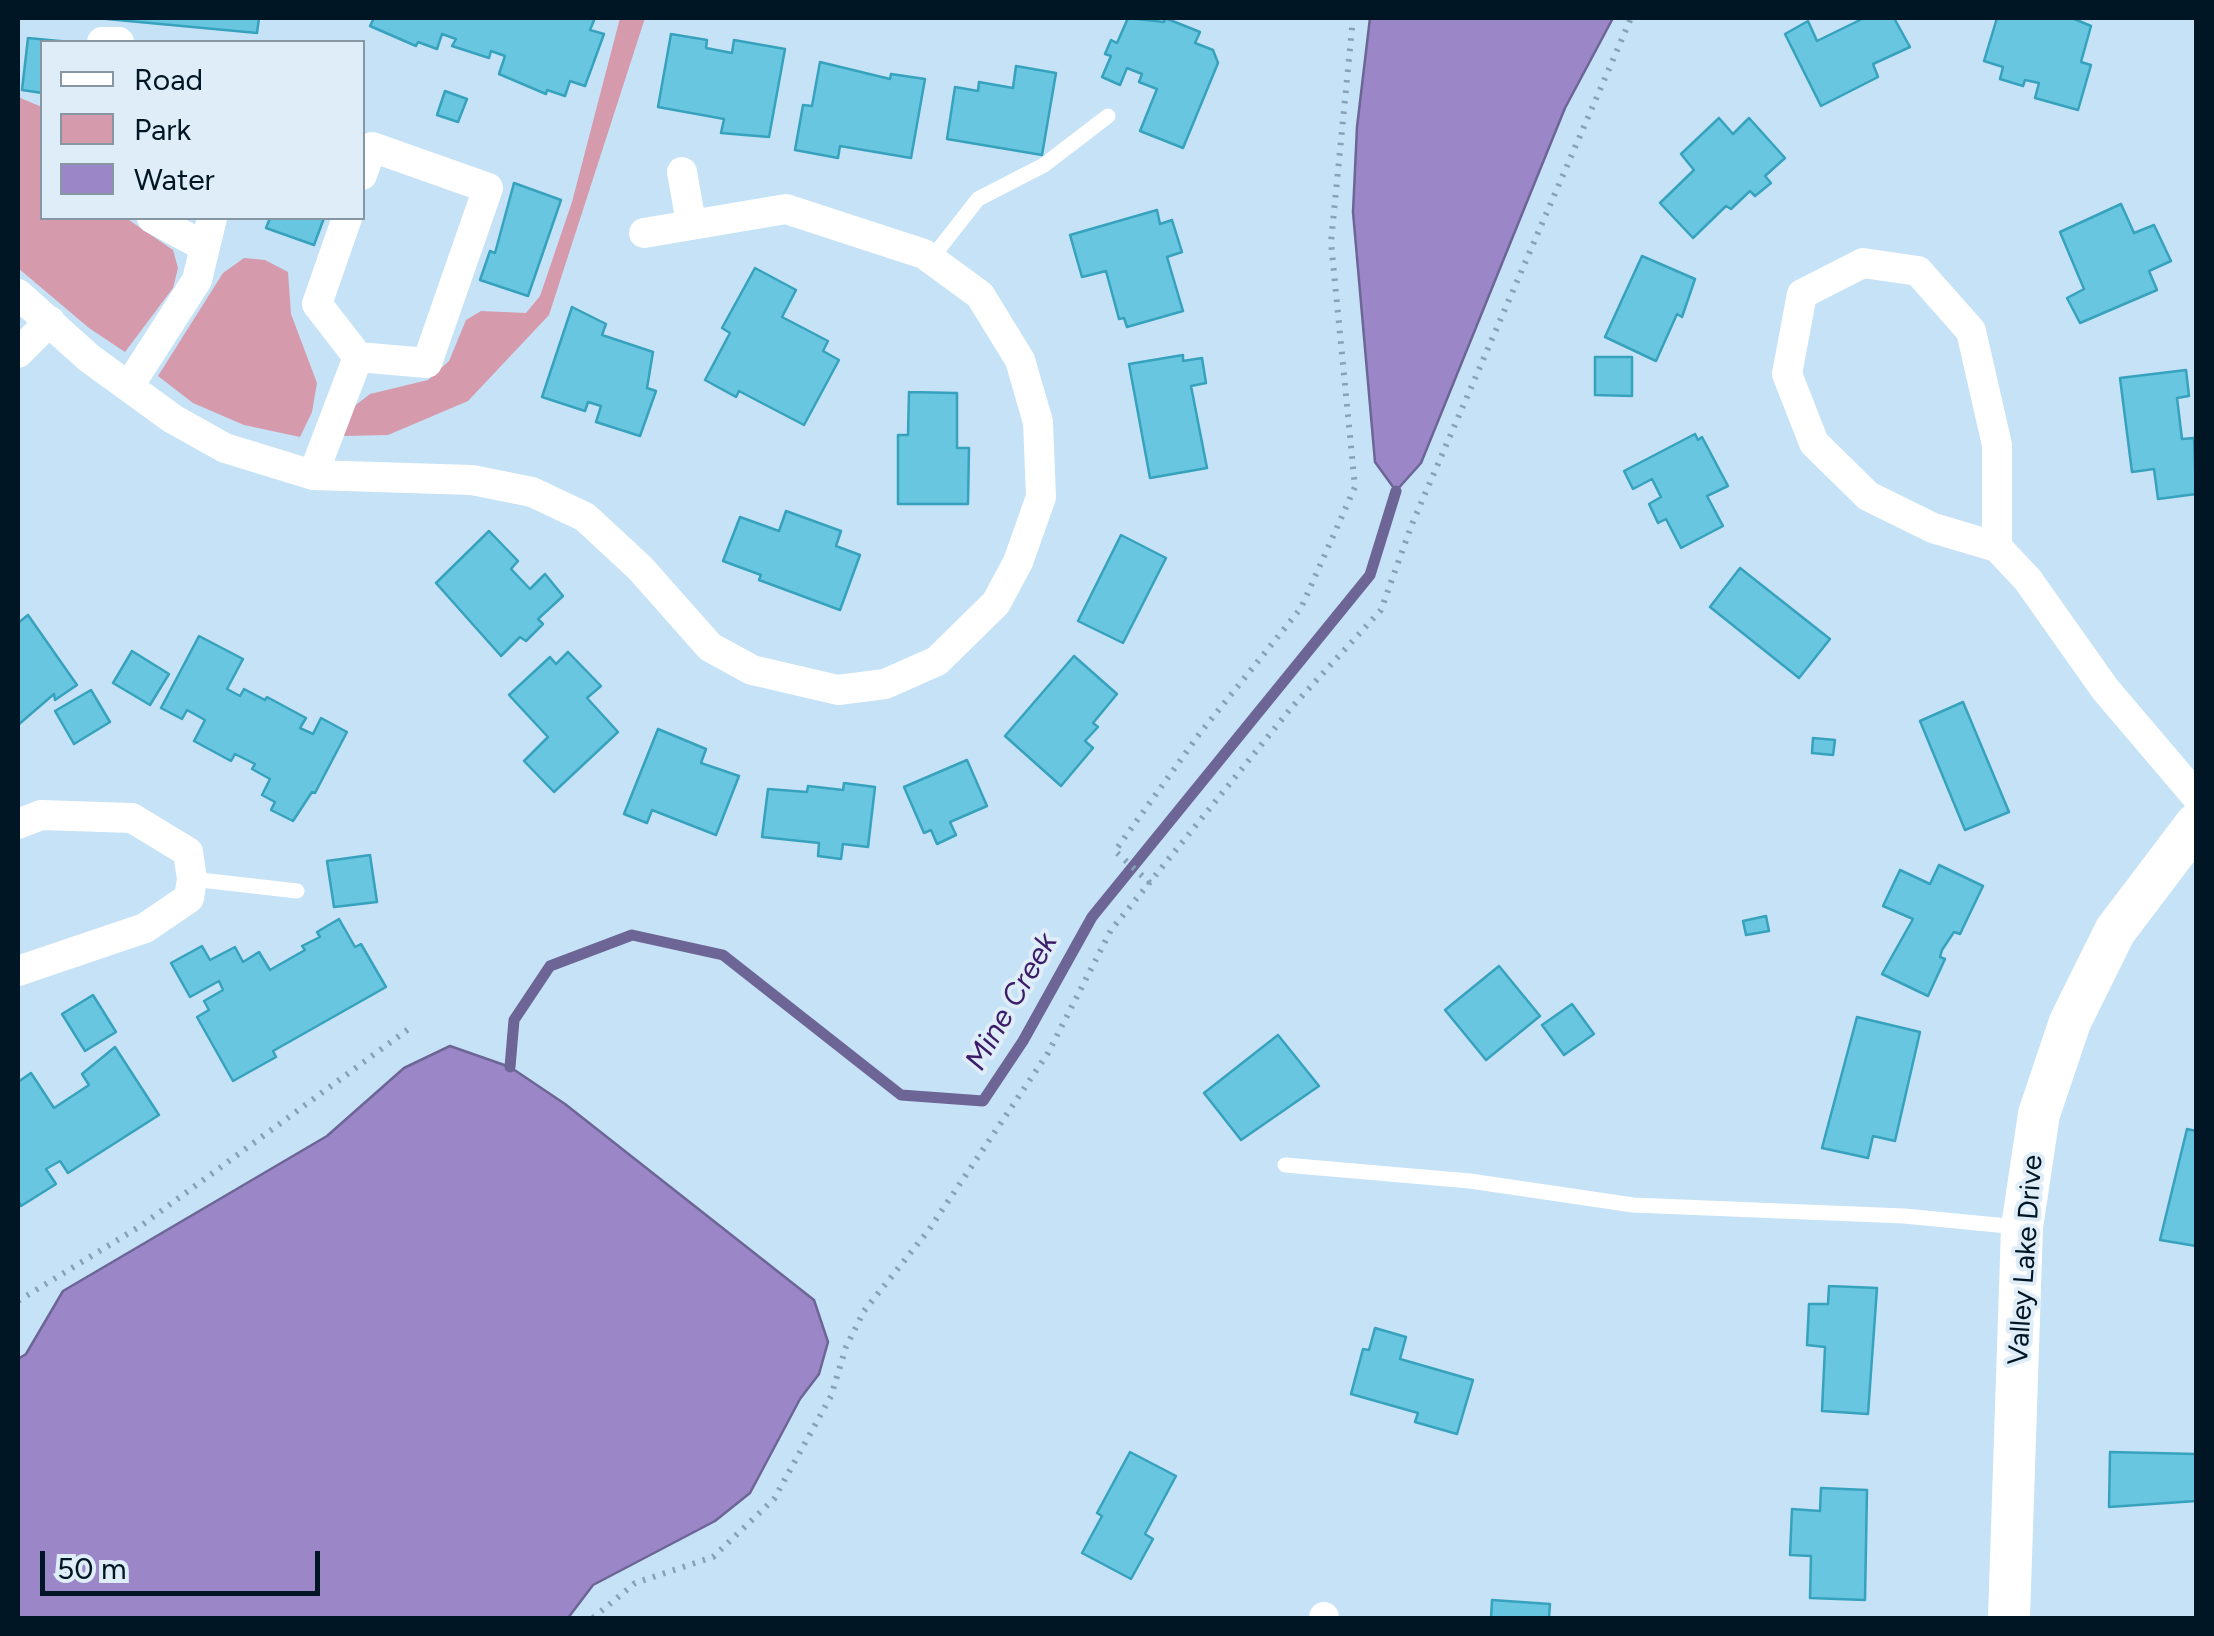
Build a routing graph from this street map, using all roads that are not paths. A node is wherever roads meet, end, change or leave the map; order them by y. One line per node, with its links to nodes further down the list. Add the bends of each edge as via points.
1 (1108, 116): 9 (lane, via 1044,166 978,200)
2 (365, 167): 13 (street, via 372,148 488,188 427,363)
3 (682, 172): 6 (street)
4 (160, 220): 7 (street)
5 (347, 220): 13 (street, via 317,304)
6 (691, 223): 8 (street); 9 (street, via 786,208)
7 (208, 232): 14 (street, via 198,280)
8 (644, 234)
9 (931, 259): 15 (street, via 980,295 1020,360 1038,422 1041,497 996,603 938,661 886,684 838,690 752,670 710,646 584,518 532,492 472,480)
10 (18, 294): 11 (street)
11 (50, 321): 12 (street); 14 (street)
12 (18, 353)
13 (358, 357): 15 (street)
14 (129, 386): 15 (street, via 224,448)
15 (313, 475)
16 (1998, 547): 16 (street, via 1997,446 1971,331 1918,272 1863,263 1802,294 1787,374 1814,443 1868,496 1933,528); 17 (street)
17 (2196, 796)
18 (18, 824): 20 (street, via 41,815 132,818 188,852)
19 (2196, 824): 24 (street, Valley Lake Drive, via 2114,931 2070,1022 2039,1114)
20 (192, 879): 21 (lane); 22 (street, via 189,898 145,928)
21 (296, 891)
22 (18, 971)
23 (1285, 1165): 24 (lane, via 1470,1180 1632,1206)
24 (2022, 1227): 25 (street, Valley Lake Drive)
25 (2009, 1618)

